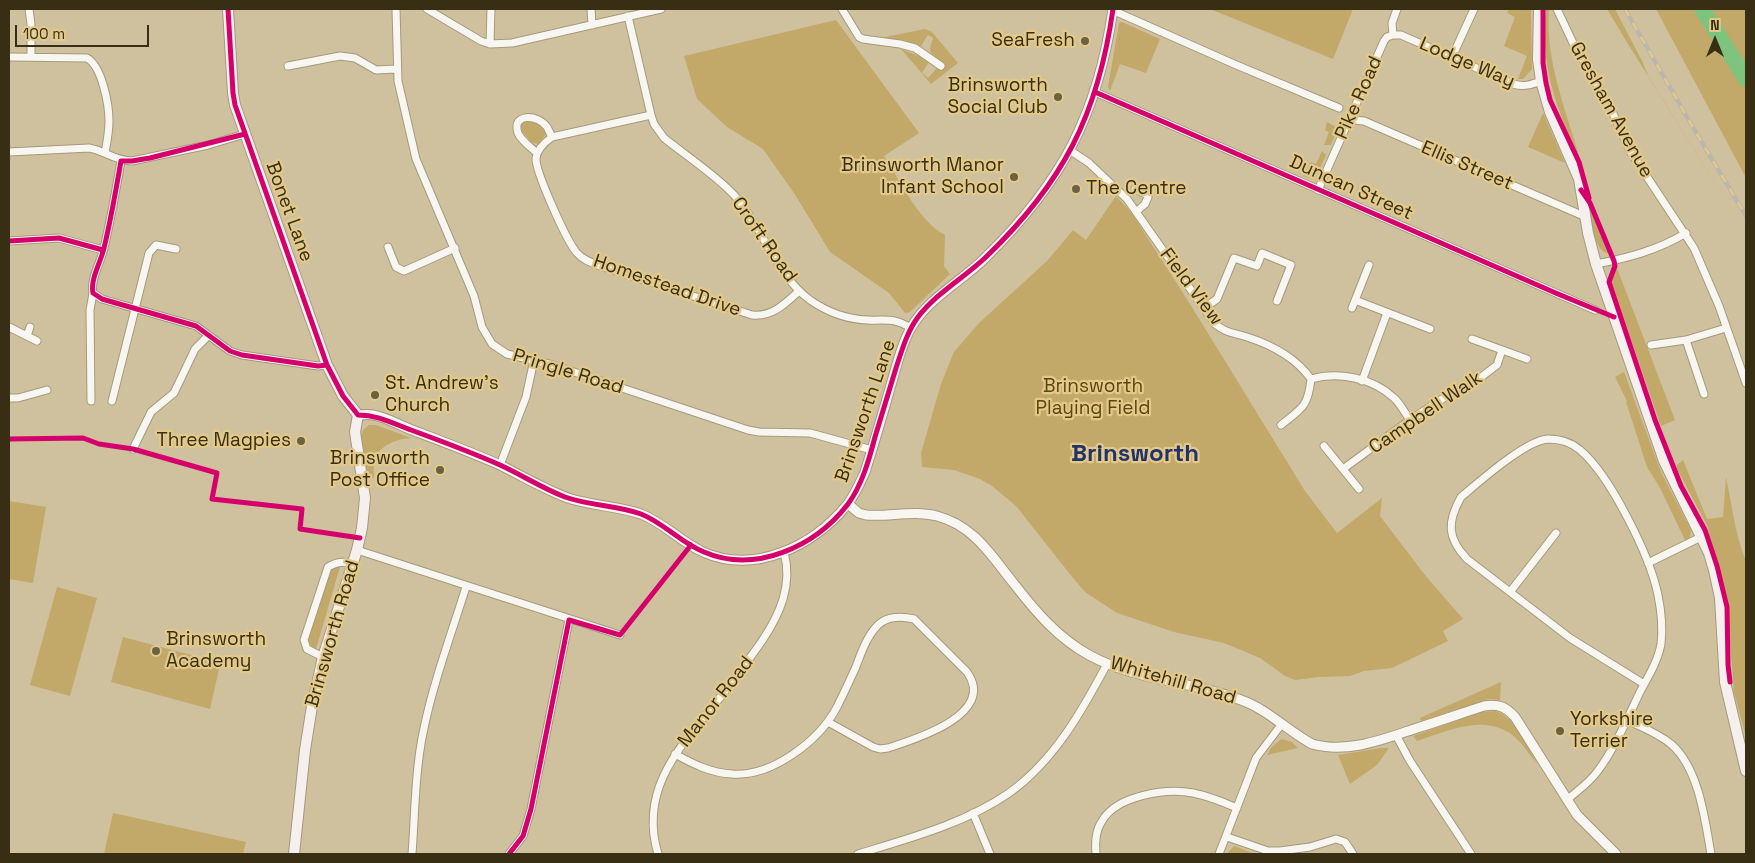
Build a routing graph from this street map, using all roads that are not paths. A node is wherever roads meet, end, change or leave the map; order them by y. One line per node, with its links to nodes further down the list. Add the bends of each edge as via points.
1 (29, 9): 19 (street)
2 (228, 9): 29 (main road, Bonet Lane, via 233,93)
3 (396, 9): 23 (street, Pringle Road)
4 (427, 9): 17 (street)
5 (491, 9): 17 (street)
6 (591, 9): 15 (street)
7 (661, 9): 14 (street)
8 (842, 9): 22 (street, via 863,40 915,48)
9 (1397, 9): 16 (street, Pike Road, via 1392,23)
10 (1474, 9): 20 (street)
11 (1539, 9): 24 (main road)
12 (1557, 9): 40 (street, Gresham Avenue, via 1630,151)
13 (1113, 10): 25 (street, Brinsworth Lane); 26 (street)
14 (628, 16): 15 (street); 27 (street, Croft Road)
15 (592, 25): 17 (street, via 512,43)
16 (1393, 35): 20 (street, Lodge Way, via 1401,35); 28 (street, Pike Road, via 1384,41)
17 (490, 44)
18 (9, 57): 19 (street)
19 (31, 57): 33 (street, via 87,58 93,62 105,93 109,120)
20 (1452, 57): 24 (street, Lodge Way, via 1520,86)
21 (288, 66): 23 (street, via 340,56 354,58 376,70)
22 (941, 66)
23 (396, 69): 43 (street, Pringle Road, via 416,159)
24 (1541, 81): 39 (main road, via 1550,112 1579,179)
25 (1095, 92): 31 (street, Brinsworth Lane); 37 (street, Duncan Street)
26 (1339, 108)
27 (651, 115): 30 (street); 48 (street, Croft Road, via 664,138 734,196)
28 (1348, 123): 37 (street, Pike Road); 39 (street, Ellis Street, via 1364,121)
29 (245, 134): 35 (street, via 150,158); 69 (main road, Bonet Lane)
30 (552, 137): 34 (street); 34 (street, via 539,120 522,118 519,135)
31 (1071, 151): 38 (street, Field View, via 1114,185); 57 (street, Brinsworth Lane, via 1020,222 983,260 936,299)
32 (9, 152): 33 (street, via 89,148)
33 (105, 153): 35 (street)
34 (537, 153): 48 (street, Homestead Drive, via 538,171 565,232 577,253 589,262 752,315 777,310)
35 (121, 161): 45 (street)
36 (1135, 189): 38 (street, via 1148,197 1146,204)
37 (1318, 190): 53 (street, Duncan Street)
38 (1136, 212): 51 (street, Field View)
39 (1586, 217): 47 (main road)
40 (1686, 233): 47 (street, via 1647,252); 58 (street, Gresham Avenue)
41 (9, 241): 45 (street, via 60,238)
42 (388, 247): 43 (street, via 396,267 404,270)
43 (455, 248): 68 (street, Pringle Road, via 486,336 507,354)
44 (176, 249): 52 (street, via 156,245 152,249)
45 (104, 250): 49 (street, via 92,284)
46 (1368, 264): 54 (street, via 1353,304)
47 (1596, 264): 89 (main road, via 1664,461)
48 (799, 291): 57 (street, Croft Road, via 840,315 867,320 892,319)
49 (93, 293): 52 (street); 76 (street, via 90,310)
50 (1276, 301): 51 (street, via 1291,265 1262,253 1257,266 1234,258 1217,299)
51 (1204, 308): 71 (street, Field View, via 1224,332 1248,337 1284,354 1303,368)
52 (134, 309): 61 (street, via 196,326); 77 (street)
53 (1595, 310)
54 (1387, 313): 59 (street); 72 (street)
55 (9, 327): 60 (street)
56 (30, 327): 60 (street)
57 (911, 328): 83 (street, Brinsworth Lane)
58 (1726, 328): 63 (street); 70 (street, Gresham Avenue)
59 (1430, 329)
60 (27, 336): 64 (street)
61 (208, 336): 69 (street, via 230,352 242,356); 82 (street, via 195,349 174,393 151,412)
62 (1472, 339): 66 (street, Campbell Walk)
63 (1686, 340): 65 (street); 74 (street)
64 (36, 341)
65 (1651, 345)
66 (1502, 350): 67 (street, Campbell Walk); 79 (street, Campbell Walk, via 1497,365 1464,390 1459,388)
67 (1527, 359)
68 (534, 360): 83 (street, Pringle Road, via 748,430 810,433); 84 (street, via 526,397)
69 (327, 365): 78 (main road, Bonet Lane, via 343,396)
70 (1745, 378)
71 (1311, 379): 72 (street, via 1337,375); 80 (street, via 1309,396 1302,408)
72 (1362, 381): 79 (street, via 1394,398)
73 (47, 390): 75 (street)
74 (1704, 394)
75 (9, 398)
76 (91, 401)
77 (112, 401)
78 (358, 415): 84 (street, Brinsworth Lane, via 373,415); 90 (main road, Brinsworth Road, via 355,432 364,498)
79 (1410, 420): 85 (street, Campbell Walk)
80 (1281, 425)
81 (1324, 446): 85 (street)
82 (133, 449)
83 (872, 450): 87 (street, Brinsworth Lane)
84 (500, 465): 91 (street, Brinsworth Lane, via 568,498 642,515 691,545 717,556 758,559)
85 (1344, 469): 86 (street)
86 (1359, 490)
87 (848, 504): 91 (street, Brinsworth Lane, via 818,534); 99 (street, Whitehill Road, via 866,515 929,514 965,528 983,543 1049,625 1075,647)
88 (1556, 533): 95 (street)
89 (1701, 537): 92 (street); 106 (main road, via 1718,583 1723,671)
90 (357, 550): 93 (main road, Brinsworth Road); 94 (street)
91 (784, 552): 105 (street, Manor Road, via 788,580 771,626)
92 (1648, 563): 95 (street, via 1621,508 1587,457 1565,441 1539,440 1461,497 1452,519 1452,538 1459,552); 100 (street, via 1658,596 1661,630 1659,652)
93 (353, 564): 98 (main road, Brinsworth Road); 98 (street, via 344,561 328,566 304,640 307,649)
94 (466, 586): 96 (street); 112 (street, via 423,734)
95 (1510, 592): 100 (street, via 1588,651)
96 (569, 620): 97 (street); 113 (street, via 531,809 523,836)
97 (620, 635)
98 (323, 658): 111 (main road, Brinsworth Road, via 308,728)
99 (1107, 664): 103 (street, Whitehill Road, via 1225,694 1244,701); 109 (street, via 1069,730 1053,750 1010,792)
100 (1644, 684): 101 (street)
101 (1627, 720): 107 (street, via 1597,772); 122 (street, via 1662,738 1683,758 1698,792)
102 (828, 722): 102 (street, via 872,631 887,620 914,619 972,679 973,695 965,710 948,724 888,748 873,747); 105 (street, via 817,736 795,753 754,772 710,771)
103 (1281, 725): 104 (street, Whitehill Road, via 1312,744 1324,747 1362,745); 108 (street, via 1256,758)
104 (1396, 735): 107 (street, Whitehill Road, via 1484,706 1504,707 1514,717); 120 (street)
105 (675, 754): 114 (street, Manor Road, via 660,783 654,808 653,831)
106 (1746, 771)
107 (1567, 800): 121 (street, Whitehill Road, via 1592,832)
108 (1237, 808): 110 (street); 117 (street, via 1195,793 1178,791 1132,799 1113,809 1102,820 1097,830)
109 (974, 813): 115 (street, via 928,832); 116 (street)
110 (1227, 836): 118 (street); 119 (street, via 1268,851 1280,852 1336,839 1346,842)
111 (294, 854)
112 (412, 854)
113 (509, 854)
114 (658, 854)
115 (858, 854)
116 (990, 854)
117 (1096, 854)
118 (1220, 854)
119 (1353, 854)
120 (1471, 854)
121 (1616, 854)
122 (1711, 854)

